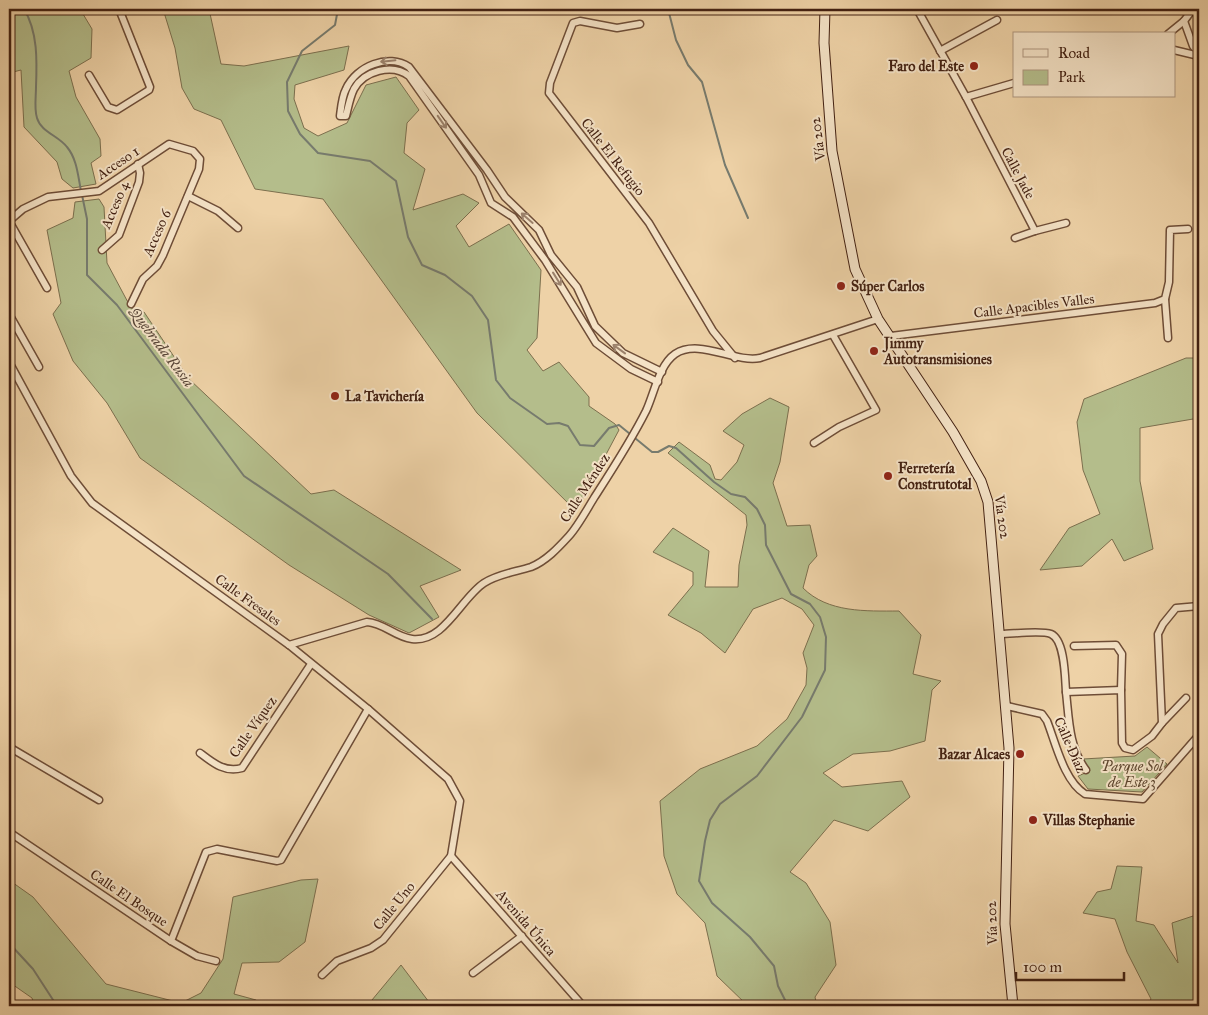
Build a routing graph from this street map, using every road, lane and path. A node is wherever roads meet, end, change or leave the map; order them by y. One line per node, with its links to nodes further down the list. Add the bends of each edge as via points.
1 (119, 9): 12 (street, via 150,87 117,110 112,110)
2 (825, 9): 28 (main road, Vía 202, via 824,43 832,151 855,269)
3 (917, 9): 10 (street, Calle Jade)
4 (1194, 9): 6 (street)
5 (997, 20): 10 (street)
6 (1184, 21): 8 (street); 11 (street, via 1192,46)
7 (640, 24): 32 (street, Calle El Refugio, via 617,28 580,21 573,23 549,93 649,223 713,331)
8 (1170, 32)
9 (1176, 50): 11 (street)
10 (940, 51): 14 (street, Calle Jade)
11 (1199, 55)
12 (89, 75)
13 (1013, 83): 14 (street)
14 (966, 97): 21 (street, Calle Jade)
15 (138, 164): 16 (street, Acceso 1, via 169,144 193,151 199,155 201,164); 17 (street, Acceso 1, via 93,192 38,201); 23 (street, Acceso 4, via 139,182 119,235)
16 (188, 196): 19 (street, via 218,211); 26 (street, Acceso 6, via 163,255 157,266 142,279)
17 (9, 221): 24 (street)
18 (1066, 223): 21 (street)
19 (238, 228)
20 (1188, 229): 25 (street, via 1170,230 1169,282)
21 (1035, 231): 22 (street)
22 (1015, 238)
23 (102, 250)
24 (47, 288)
25 (1165, 299): 30 (street, Calle Apacibles Valles, via 1155,303); 31 (street)
26 (131, 304)
27 (9, 314): 34 (street)
28 (878, 319): 29 (street, Calle Méndez); 30 (main road, Vía 202)
29 (833, 335): 32 (street, Calle Méndez, via 760,358); 37 (street, via 876,410)
30 (891, 336): 39 (main road, Vía 202, via 985,491)
31 (1168, 338)
32 (735, 358): 35 (street, Calle Méndez, via 706,350 688,350 670,358)
33 (9, 362): 40 (street, Calle Fresales, via 44,431 85,496)
34 (39, 367)
35 (662, 372): 36 (street, Calle Méndez); 36 (street, one-way to 36, via 623,353 595,326 577,287 551,255 539,230 505,197 409,67 391,60 373,64 356,76 346,88 340,116 346,116 354,90 365,76 391,70 409,76 479,174 491,203 513,217 545,260 596,343 631,369)
36 (658, 382): 40 (street, Calle Méndez, via 630,442 570,535 541,562 483,584 430,636 414,640 399,637 377,623 367,622)
37 (814, 443)
38 (1199, 606): 48 (street, via 1176,608 1158,634)
39 (1001, 634): 44 (street, via 1050,633 1057,638); 46 (main road, Vía 202)
40 (288, 645): 42 (street, Calle Fresales)
41 (1074, 646): 43 (street, via 1119,648 1122,654)
42 (311, 664): 47 (street, Calle Fresales); 51 (street, Calle Víquez, via 242,768 226,769)
43 (1121, 690): 44 (street); 48 (street, via 1124,748 1133,750 1139,747)
44 (1066, 692): 52 (street, via 1070,730)
45 (1186, 698): 48 (street)
46 (1007, 706): 49 (street, Calle Díaz, via 1042,714 1070,777 1078,790 1085,794 1143,799); 62 (main road, Vía 202, via 1005,924)
47 (368, 709): 55 (street, Calle Fresales, via 448,779 456,791 460,811); 57 (street, Calle El Bosque, via 281,860 217,849 206,852)
48 (1162, 723)
49 (1199, 735)
50 (9, 747): 53 (street)
51 (200, 753)
52 (1086, 770)
53 (99, 800)
54 (9, 832): 57 (street, Calle El Bosque)
55 (451, 856): 56 (street, Avenida Única); 60 (street, Calle Uno, via 382,940 338,961)
56 (522, 936): 59 (street); 61 (street, Avenida Única)
57 (171, 942): 58 (street, via 197,956)
58 (216, 961)
59 (473, 973)
60 (322, 975)
61 (583, 1006)
62 (1013, 1006)

